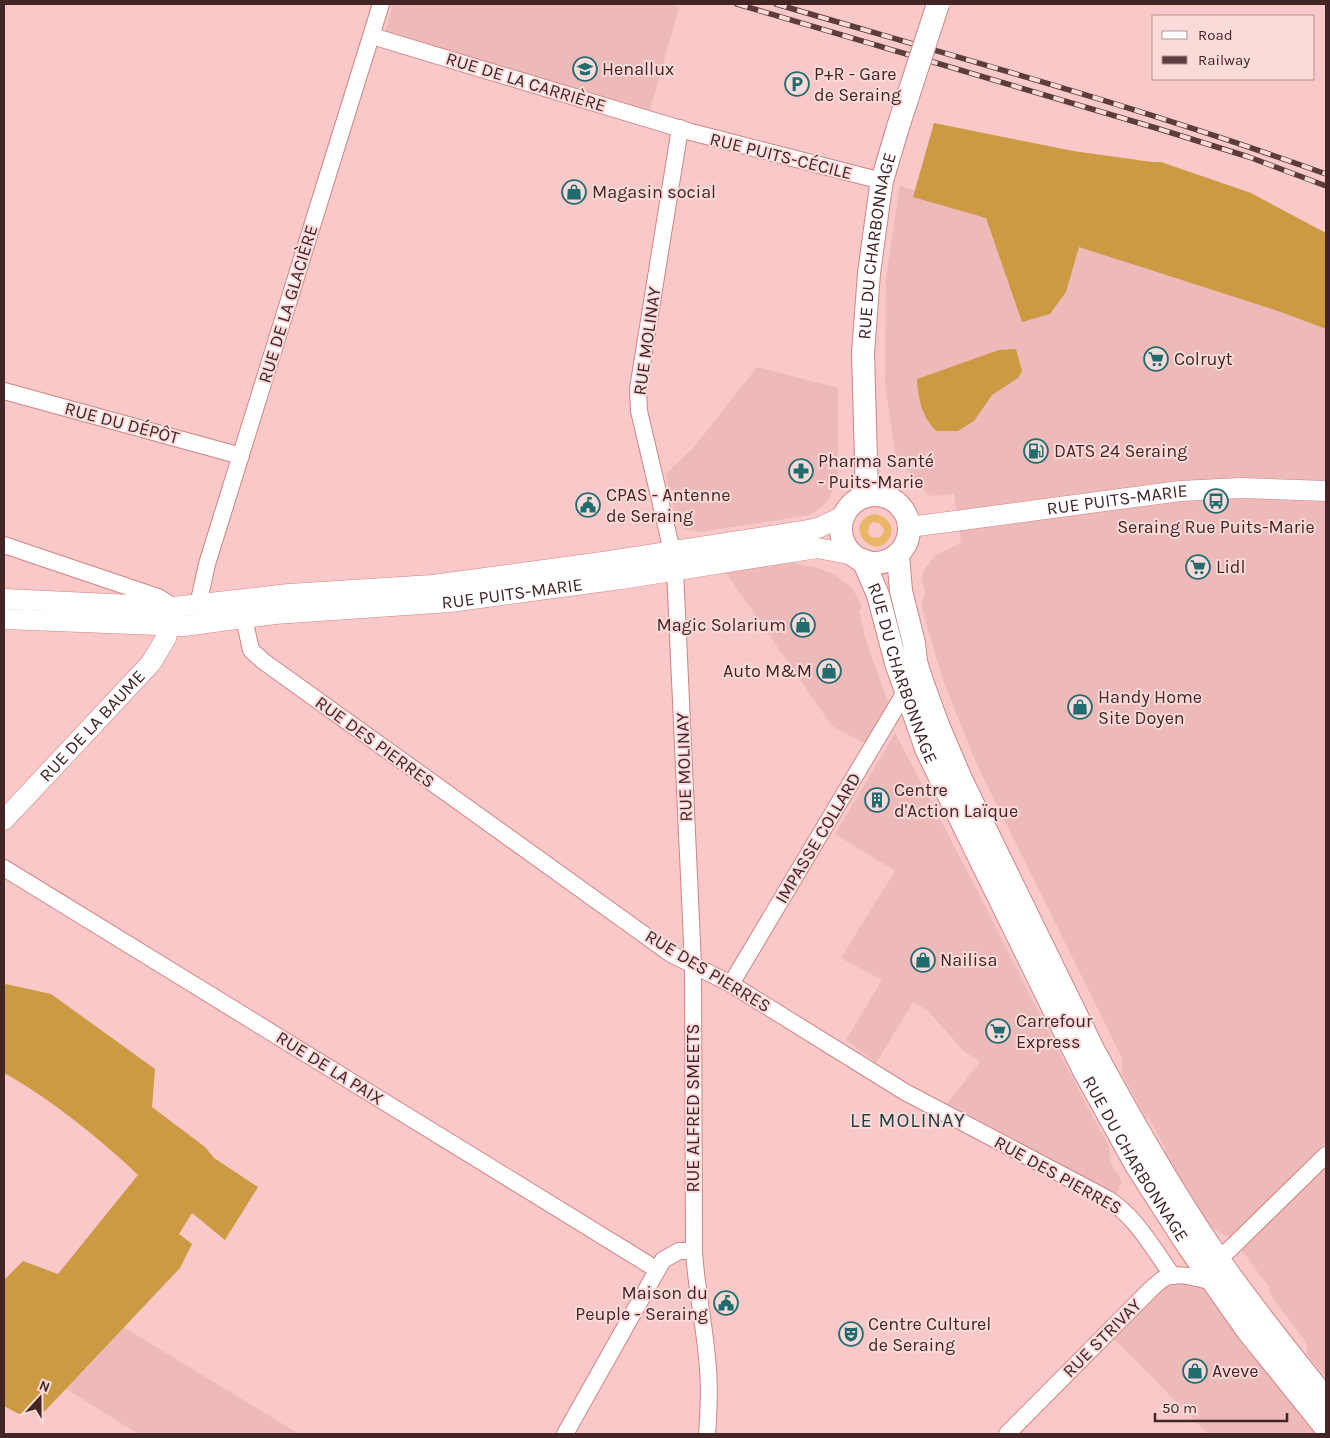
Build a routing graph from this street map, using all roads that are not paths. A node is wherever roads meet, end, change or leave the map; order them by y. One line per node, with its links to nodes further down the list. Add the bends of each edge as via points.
1 (381, 4): 3 (street, RUE DE LA GLACIÈRE)
2 (938, 4): 5 (main road, RUE DU CHARBONNAGE, bridge)
3 (372, 36): 4 (street, RUE DE LA CARRIÈRE); 7 (street, RUE DE LA GLACIÈRE)
4 (680, 128): 5 (street, RUE PUITS-CÉCILE); 15 (street, RUE MOLINAY, via 641,364 638,400)
5 (882, 181): 9 (main road, RUE DU CHARBONNAGE, via 869,274 863,353)
6 (4, 391): 7 (street, RUE DU DÉPÔT)
7 (241, 456): 17 (street, RUE DE LA GLACIÈRE, via 207,564)
8 (1326, 491): 11 (street, RUE PUITS-MARIE, via 1241,488 1180,491)
9 (867, 496): 10 (main road, via 853,503); 11 (main road, via 877,495 896,501 903,508)
10 (844, 516): 14 (main road, RUE DU CHARBONNAGE, via 841,526 843,542); 15 (street, RUE PUITS-MARIE, via 818,528)
11 (910, 527): 13 (main road, via 907,542)
12 (4, 545): 18 (street, via 158,598)
13 (898, 555): 14 (main road, RUE DU CHARBONNAGE, via 879,562); 28 (main road, RUE DU CHARBONNAGE, via 901,591 916,662 951,758 1106,1073)
14 (858, 558): 15 (street, RUE PUITS-MARIE, via 817,548); 21 (main road, RUE DU CHARBONNAGE, via 878,595)
15 (674, 561): 17 (street, RUE PUITS-MARIE, via 604,562 432,585 289,594); 19 (street, RUE PUITS-MARIE, via 450,602); 24 (street, RUE MOLINAY)
16 (4, 599): 18 (street)
17 (198, 605): 18 (street, RUE PUITS-MARIE)
18 (171, 617): 19 (street, RUE PUITS-MARIE, via 201,624); 20 (street); 22 (street, RUE DE LA BAUME, via 166,638 151,663)
19 (244, 618): 24 (street, RUE DES PIERRES, via 251,650 263,661 671,954)
20 (4, 619)
21 (905, 692): 25 (street, IMPASSE COLLARD); 31 (main road, RUE DU CHARBONNAGE, via 937,774 1083,1069 1136,1165)
22 (4, 820)
23 (4, 868): 29 (street, RUE DE LA PAIX)
24 (693, 964): 25 (street, RUE DES PIERRES); 27 (street, RUE ALFRED SMEETS)
25 (731, 984): 30 (street, RUE DES PIERRES, via 906,1092 1113,1203 1135,1222)
26 (1326, 1155): 28 (street)
27 (694, 1251): 29 (street, via 670,1255); 35 (street, RUE ALFRED SMEETS, via 707,1359)
28 (1218, 1258): 32 (main road, RUE DU CHARBONNAGE)
29 (656, 1269): 34 (street)
30 (1173, 1276): 31 (street); 36 (street, RUE STRIVAY, via 1151,1289)
31 (1212, 1282): 33 (main road, RUE DU CHARBONNAGE)
32 (1326, 1398)
33 (1326, 1428)
34 (564, 1434)
35 (707, 1434)
36 (1007, 1434)

